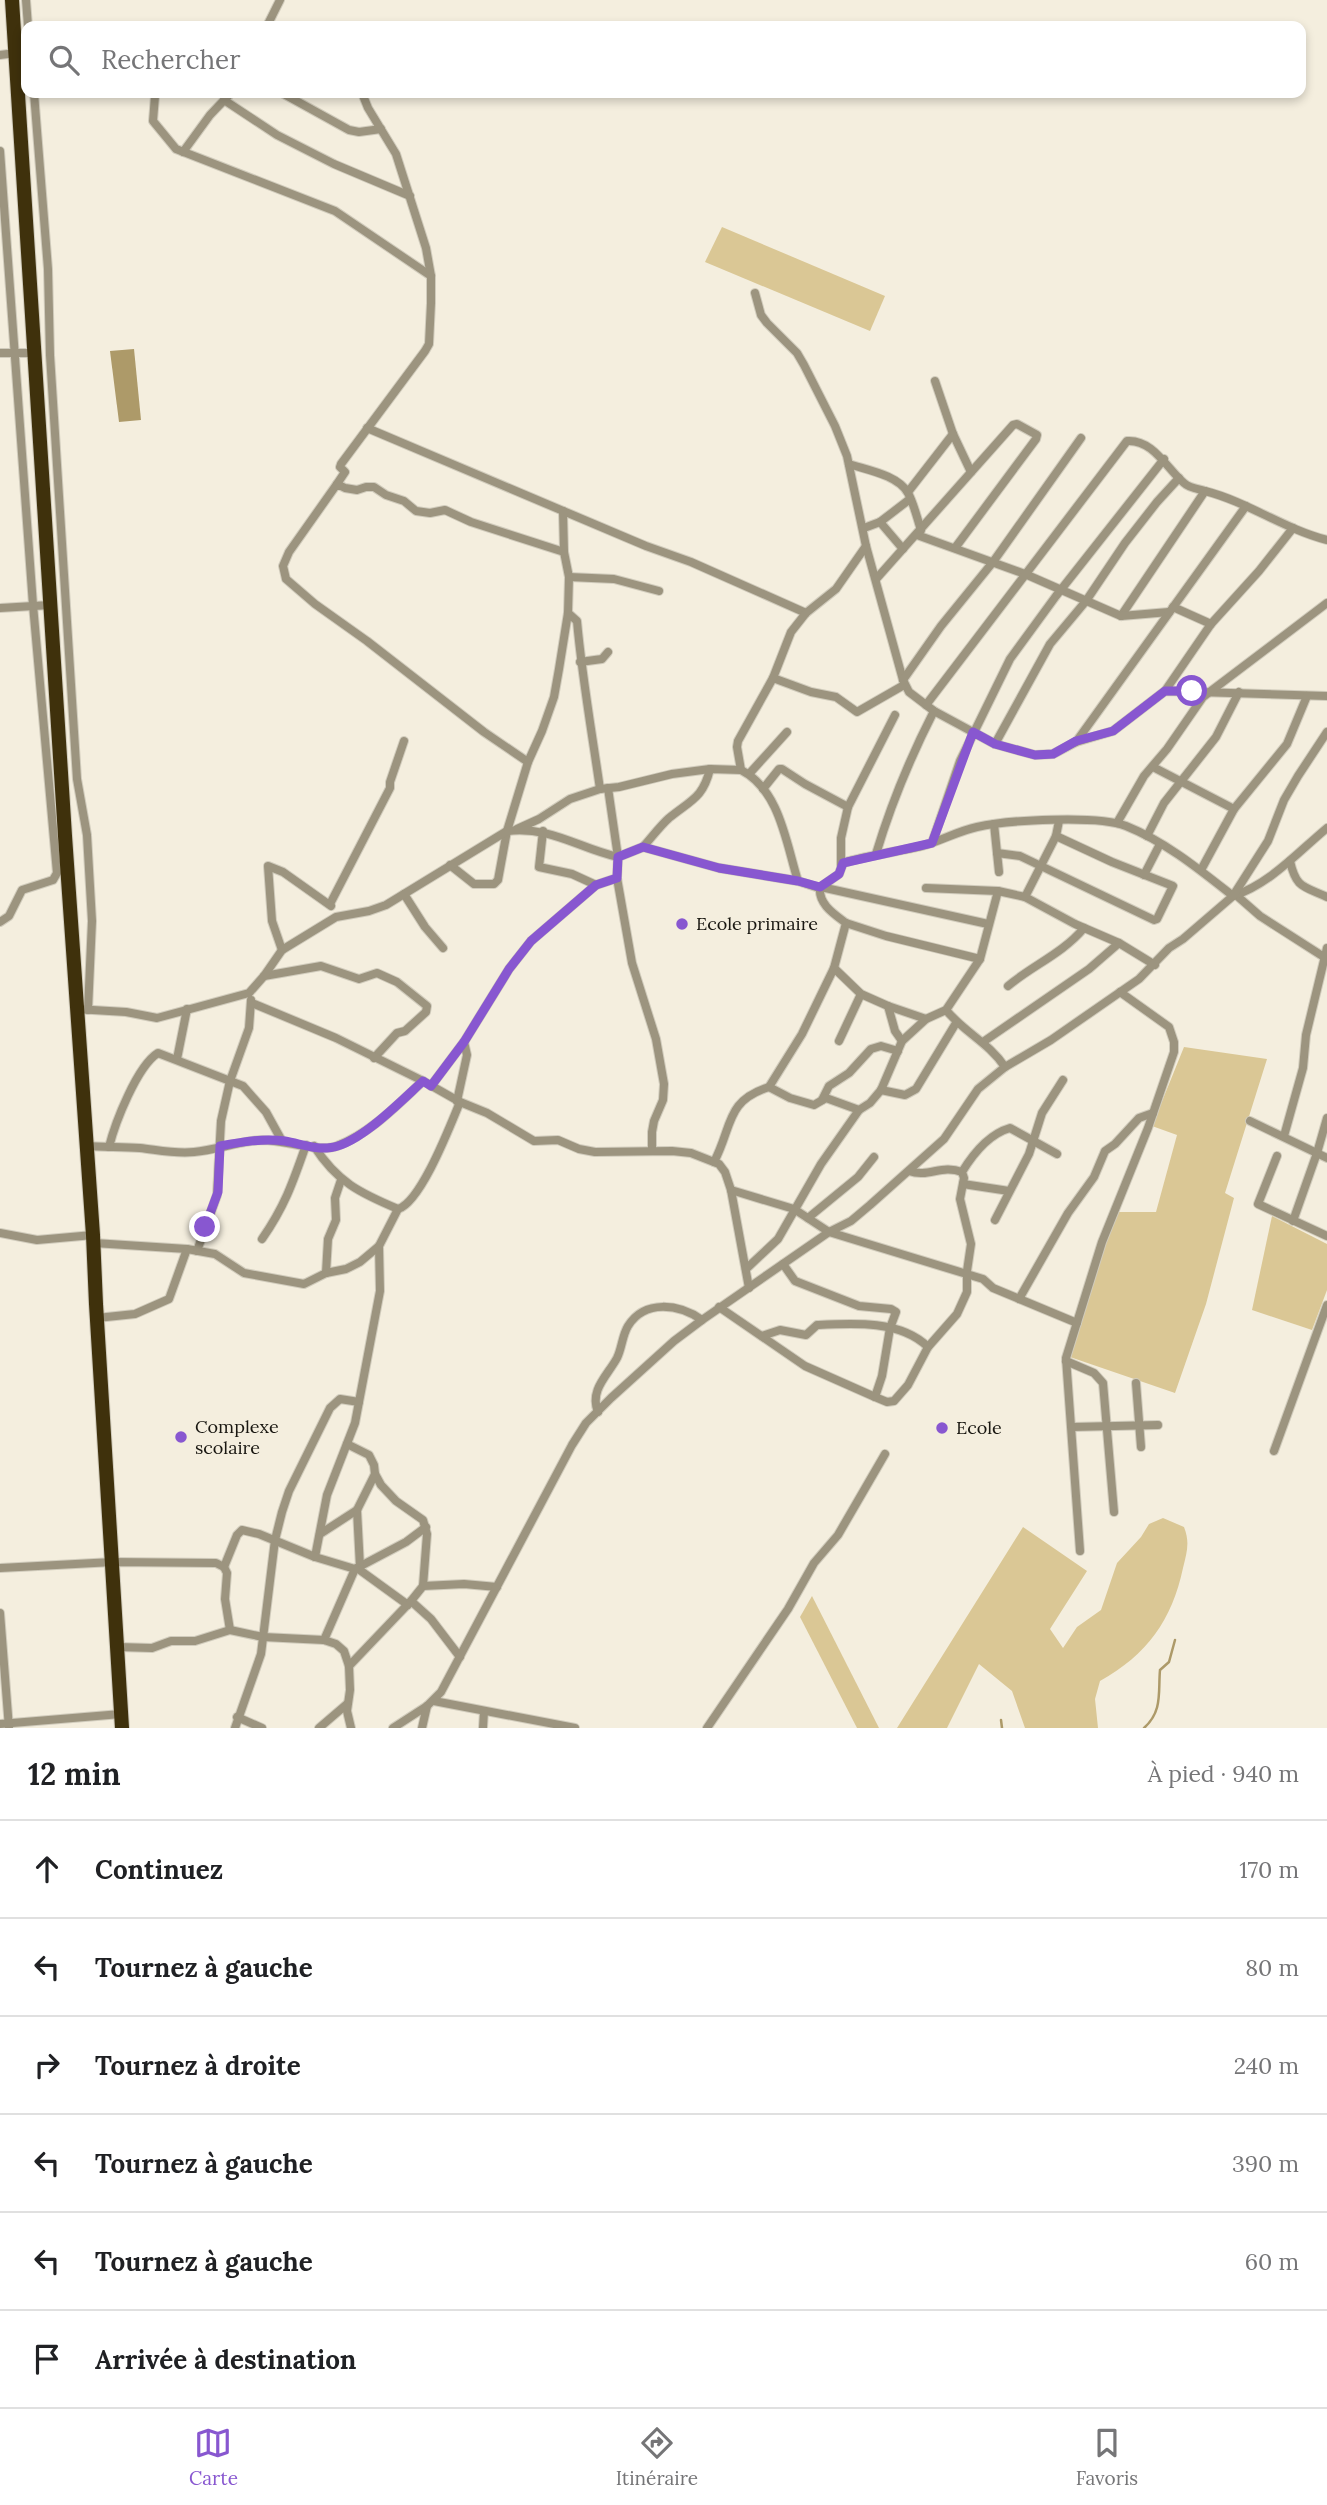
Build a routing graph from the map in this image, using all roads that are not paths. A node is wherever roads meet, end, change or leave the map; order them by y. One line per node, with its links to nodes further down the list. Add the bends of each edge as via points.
1 (12, 0): 6 (highway)
2 (26, 0): 4 (street)
3 (280, 0): 5 (street)
4 (28, 21)
5 (270, 21)
6 (7, 54): 21 (highway)
7 (34, 98): 139 (street, via 76,779 87,835 92,921)
8 (155, 98): 15 (street, via 153,121 172,146)
9 (226, 98): 15 (street)
10 (228, 98): 16 (street, via 277,135)
11 (291, 98): 13 (street, via 348,130)
12 (364, 98): 13 (street)
13 (381, 129): 16 (street, via 396,154)
14 (0, 151): 20 (street)
15 (183, 152): 17 (street, via 335,211)
16 (410, 196): 17 (street)
17 (431, 276): 23 (street, via 429,344)
18 (755, 293): 27 (street, via 761,315 804,365)
19 (0, 353): 20 (street)
20 (16, 353): 21 (street); 53 (street)
21 (33, 353): 52 (highway)
22 (935, 381): 24 (street)
23 (367, 428): 30 (street, via 341,464 345,472); 34 (street)
24 (953, 434): 28 (street); 32 (street)
25 (1081, 438): 44 (street)
26 (1164, 459): 29 (street); 45 (street, via 1127,441); 48 (street)
27 (849, 464): 32 (street, via 898,483); 36 (street)
28 (971, 472): 38 (street); 41 (street, via 1015,424 1037,436)
29 (1179, 478): 31 (street); 50 (street, via 1125,543)
30 (337, 484): 43 (street, via 356,490 374,487 415,511 445,510 471,523); 78 (street, via 289,552 283,566 286,579)
31 (1205, 491): 33 (street); 58 (street)
32 (909, 496): 35 (street); 38 (street)
33 (1245, 506): 37 (street); 55 (street)
34 (563, 511): 43 (street); 57 (street)
35 (880, 522): 36 (street); 42 (street)
36 (864, 528): 40 (street)
37 (1293, 528): 39 (street); 59 (street)
38 (919, 532): 41 (street); 42 (street)
39 (1327, 540)
40 (866, 546): 47 (street); 57 (street, via 836,589)
41 (955, 548): 44 (street)
42 (903, 549): 47 (street)
43 (564, 552): 46 (street)
44 (993, 562): 45 (street); 63 (street)
45 (1025, 575): 48 (street); 69 (street)
46 (569, 577): 49 (street, via 614,579); 56 (street)
47 (877, 578): 63 (street)
48 (1061, 589): 50 (street); 73 (street, via 1010,659)
49 (659, 591)
50 (1086, 601): 58 (street); 77 (street, via 1050,644)
51 (1327, 603): 65 (street)
52 (50, 604): 53 (street); 139 (highway)
53 (33, 606): 54 (street); 120 (street, via 57,873 53,880 22,890 9,916)
54 (0, 608)
55 (1171, 609): 58 (street); 59 (street); 76 (street)
56 (568, 613): 61 (street, via 577,621); 78 (street, via 554,697)
57 (806, 613): 62 (street, via 791,632)
58 (1121, 616)
59 (1211, 624): 64 (street)
60 (608, 652): 61 (street, via 602,659)
61 (580, 662): 83 (street)
62 (772, 678): 63 (street, via 836,697 858,712); 81 (street, via 738,741)
63 (904, 682): 69 (street)
64 (1165, 691): 65 (street); 76 (street, via 1113,731)
65 (1208, 692): 66 (street); 79 (street)
66 (1239, 692): 67 (street); 82 (street, via 1216,737)
67 (1307, 696): 68 (street); 86 (street, via 1287,744)
68 (1327, 696)
69 (926, 705): 70 (street)
70 (934, 711): 73 (street); 99 (street, via 890,808)
71 (895, 715): 85 (street)
72 (787, 732): 81 (street)
73 (973, 732): 77 (street); 95 (street)
74 (1327, 732): 115 (street, via 1297,776 1268,841)
75 (404, 741): 118 (street, via 390,788)
76 (1076, 741): 77 (street, via 1053,754 1035,755)
77 (995, 744)
78 (528, 762): 91 (street)
79 (1153, 767): 82 (street); 88 (street)
80 (710, 768): 81 (street); 83 (street); 97 (street, via 697,797 667,820)
81 (745, 772): 84 (street)
82 (1180, 782): 86 (street); 94 (street)
83 (604, 789): 91 (street, via 570,799); 100 (street)
84 (763, 789): 85 (street, via 782,769); 109 (street, via 779,815)
85 (848, 807): 103 (street)
86 (1234, 809): 105 (street)
87 (1059, 821): 88 (street); 89 (street); 93 (street)
88 (1117, 823): 94 (street)
89 (994, 824): 95 (street); 98 (street)
90 (1327, 828): 101 (street)
91 (511, 831): 92 (street); 102 (street); 102 (street, via 494,884 474,884)
92 (543, 831): 100 (street); 110 (street, via 539,867)
93 (1056, 836): 104 (street); 107 (street)
94 (1147, 836): 96 (street)
95 (932, 843): 99 (street)
96 (1160, 844): 105 (street); 107 (street)
97 (643, 847): 100 (street); 109 (street, via 719,868)
98 (997, 853): 104 (street, via 1012,853); 106 (street)
99 (876, 854): 103 (street)
100 (618, 857): 108 (street)
101 (1290, 861): 115 (street); 117 (street, via 1297,883)
102 (450, 864): 114 (street)
103 (841, 865): 111 (street, via 839,874)
104 (1041, 866): 107 (street, via 1156,920 1173,887); 116 (street)
105 (1200, 870): 115 (street)
106 (999, 873)
107 (1144, 875)
108 (617, 878): 110 (street); 169 (street, via 632,963 656,1039 664,1084)
109 (798, 881): 111 (street)
110 (596, 885): 145 (street, via 519,955)
111 (821, 887): 121 (street, via 819,895 826,906); 122 (street)
112 (926, 888): 113 (street)
113 (999, 891): 116 (street); 122 (street)
114 (404, 894): 119 (street, via 369,911); 125 (street)
115 (1234, 896): 127 (street); 129 (street, via 1169,948)
116 (1025, 897): 123 (street)
117 (1327, 897)
118 (330, 904): 119 (street); 126 (street, via 268,866 272,921)
119 (336, 917): 126 (street)
120 (0, 922)
121 (846, 923): 128 (street); 130 (street)
122 (988, 924): 128 (street)
123 (1084, 928): 124 (street); 132 (street, via 1063,950)
124 (1119, 943): 129 (street); 146 (street)
125 (443, 948)
126 (282, 950): 131 (street)
127 (1326, 955): 162 (street)
128 (979, 959): 140 (street)
129 (1155, 965): 133 (street)
130 (834, 968): 135 (street); 154 (street, via 802,1034)
131 (264, 976): 134 (street); 148 (street, via 321,966 359,979 377,973 397,982 427,1006 426,1012)
132 (1007, 986)
133 (1120, 992): 150 (street); 159 (street, via 1170,1027 1174,1052)
134 (248, 993): 136 (street); 138 (street)
135 (861, 994): 137 (street); 143 (street)
136 (252, 1003): 148 (street); 152 (street, via 249,1028)
137 (888, 1006): 141 (street); 144 (street)
138 (187, 1009): 139 (street, via 152,1018); 149 (street)
139 (82, 1010): 165 (highway)
140 (946, 1010): 141 (street); 142 (street)
141 (926, 1019): 144 (street)
142 (956, 1023): 146 (street); 155 (street, via 916,1089 905,1095)
143 (839, 1041)
144 (902, 1041): 147 (street)
145 (464, 1042): 153 (street); 157 (street, via 467,1055)
146 (983, 1042): 150 (street)
147 (898, 1051): 155 (street); 156 (street, via 881,1046 871,1049 829,1086)
148 (374, 1058): 153 (street)
149 (177, 1059): 152 (street); 168 (street, via 154,1054 117,1118)
150 (1005, 1067): 176 (street, via 978,1089 944,1139)
151 (1063, 1080): 164 (street, via 1042,1114)
152 (230, 1081): 163 (street, via 251,1093); 166 (street)
153 (427, 1083): 157 (street); 167 (street, via 355,1138 332,1148)
154 (769, 1087): 156 (street, via 806,1103); 175 (street, via 737,1104)
155 (881, 1090): 158 (street)
156 (821, 1101): 158 (street, via 826,1098)
157 (458, 1102): 169 (street, via 534,1141 558,1140 595,1152); 182 (street, via 435,1161 414,1196)
158 (859, 1110): 183 (street)
159 (1153, 1113): 200 (street, via 1143,1115 1105,1150 1092,1180); 205 (street, via 1102,1242)
160 (1327, 1118): 170 (street)
161 (1250, 1121): 162 (street)
162 (1284, 1136): 170 (street)
163 (282, 1141): 166 (street); 167 (street)
164 (1033, 1141): 171 (street); 177 (street, via 1006,1129 979,1149); 181 (street)
165 (86, 1146): 168 (street); 190 (highway)
166 (220, 1146): 168 (street, via 170,1153); 194 (street, via 217,1195)
167 (310, 1146): 178 (street); 191 (street)
168 (109, 1147)
169 (652, 1151): 175 (street, via 691,1153)
170 (1317, 1153): 174 (street); 186 (street)
171 (1057, 1154)
172 (1277, 1156): 186 (street, via 1258,1204)
173 (874, 1157): 184 (street, via 858,1177)
174 (1327, 1158)
175 (714, 1161): 180 (street, via 725,1172)
176 (909, 1171): 177 (street, via 920,1174 949,1168); 187 (street, via 855,1218)
177 (962, 1172): 179 (street)
178 (341, 1180): 182 (street); 197 (street)
179 (963, 1184): 181 (street); 198 (street, via 960,1199 971,1244)
180 (731, 1190): 183 (street); 196 (street)
181 (1009, 1191): 185 (street)
182 (398, 1209): 192 (street)
183 (794, 1209): 184 (street); 196 (street, via 770,1248)
184 (807, 1219): 187 (street)
185 (995, 1220)
186 (1293, 1221): 189 (street)
187 (829, 1232): 195 (street); 198 (street)
188 (0, 1233): 190 (street, via 37,1240)
189 (1327, 1235)
190 (94, 1239): 193 (street); 203 (highway)
191 (262, 1239)
192 (379, 1246): 197 (street, via 360,1262); 212 (street, via 380,1291)
193 (187, 1250): 194 (street); 203 (street, via 169,1299 135,1314)
194 (198, 1251): 197 (street, via 218,1255 244,1273 289,1282 309,1283)
195 (783, 1264): 199 (street); 206 (street, via 795,1281 859,1306 895,1310)
196 (746, 1269): 199 (street)
197 (326, 1273)
198 (967, 1275): 200 (street); 208 (street, via 962,1305)
199 (749, 1288): 202 (street)
200 (1019, 1299): 205 (street)
201 (1327, 1305): 220 (street)
202 (719, 1307): 204 (street); 207 (street)
203 (97, 1318): 230 (highway)
204 (702, 1320): 213 (street); 213 (street, via 682,1309 663,1306 634,1319 594,1398)
205 (1077, 1323): 209 (street)
206 (890, 1328): 207 (street, via 817,1325 806,1335 786,1330); 208 (street, via 914,1336); 211 (street)
207 (762, 1336): 211 (street, via 805,1366)
208 (928, 1347): 211 (street, via 897,1399 890,1402)
209 (1066, 1361): 214 (street, via 1102,1380); 217 (street)
210 (1136, 1383): 216 (street)
211 (874, 1397)
212 (359, 1402): 218 (street); 227 (street, via 340,1399 327,1412 289,1491)
213 (598, 1412): 235 (street, via 572,1445)
214 (1107, 1424): 216 (street); 217 (street); 224 (street)
215 (1158, 1425): 216 (street)
216 (1139, 1426): 219 (street)
217 (1072, 1427): 228 (street)
218 (347, 1444): 222 (street, via 369,1455); 226 (street, via 327,1495)
219 (1141, 1447)
220 (1274, 1451)
221 (885, 1454): 259 (street, via 838,1535 814,1563)
222 (374, 1474): 223 (street); 225 (street, via 387,1493)
223 (357, 1510): 226 (street); 233 (street)
224 (1114, 1512)
225 (426, 1527): 233 (street); 234 (street)
226 (320, 1534): 229 (street)
227 (275, 1540): 229 (street); 231 (street, via 242,1530); 239 (street)
228 (1080, 1551)
229 (315, 1557): 233 (street)
230 (113, 1562): 231 (street, via 216,1563); 232 (street); 241 (highway)
231 (223, 1567): 238 (street)
232 (0, 1568)
233 (358, 1568): 236 (street); 240 (street)
234 (423, 1586): 235 (street); 236 (street)
235 (497, 1587): 243 (street)
236 (410, 1603): 243 (street, via 431,1619); 244 (street)
237 (0, 1613): 242 (street)
238 (230, 1630): 239 (street); 241 (street, via 152,1648)
239 (263, 1637): 240 (street); 248 (street)
240 (324, 1640): 244 (street, via 341,1647)
241 (118, 1647): 249 (highway)
242 (1, 1651): 250 (street)
243 (460, 1657): 245 (street)
244 (349, 1666): 246 (street)
245 (430, 1703): 247 (street); 255 (street); 256 (street)
246 (347, 1704): 253 (street); 254 (street)
247 (484, 1711): 257 (street); 258 (street)
248 (237, 1717): 251 (street); 252 (street)
249 (122, 1721): 250 (street)
250 (6, 1725)
251 (235, 1728)
252 (262, 1728)
253 (319, 1728)
254 (351, 1728)
255 (393, 1728)
256 (422, 1728)
257 (483, 1728)
258 (575, 1728)
259 (707, 1728)

